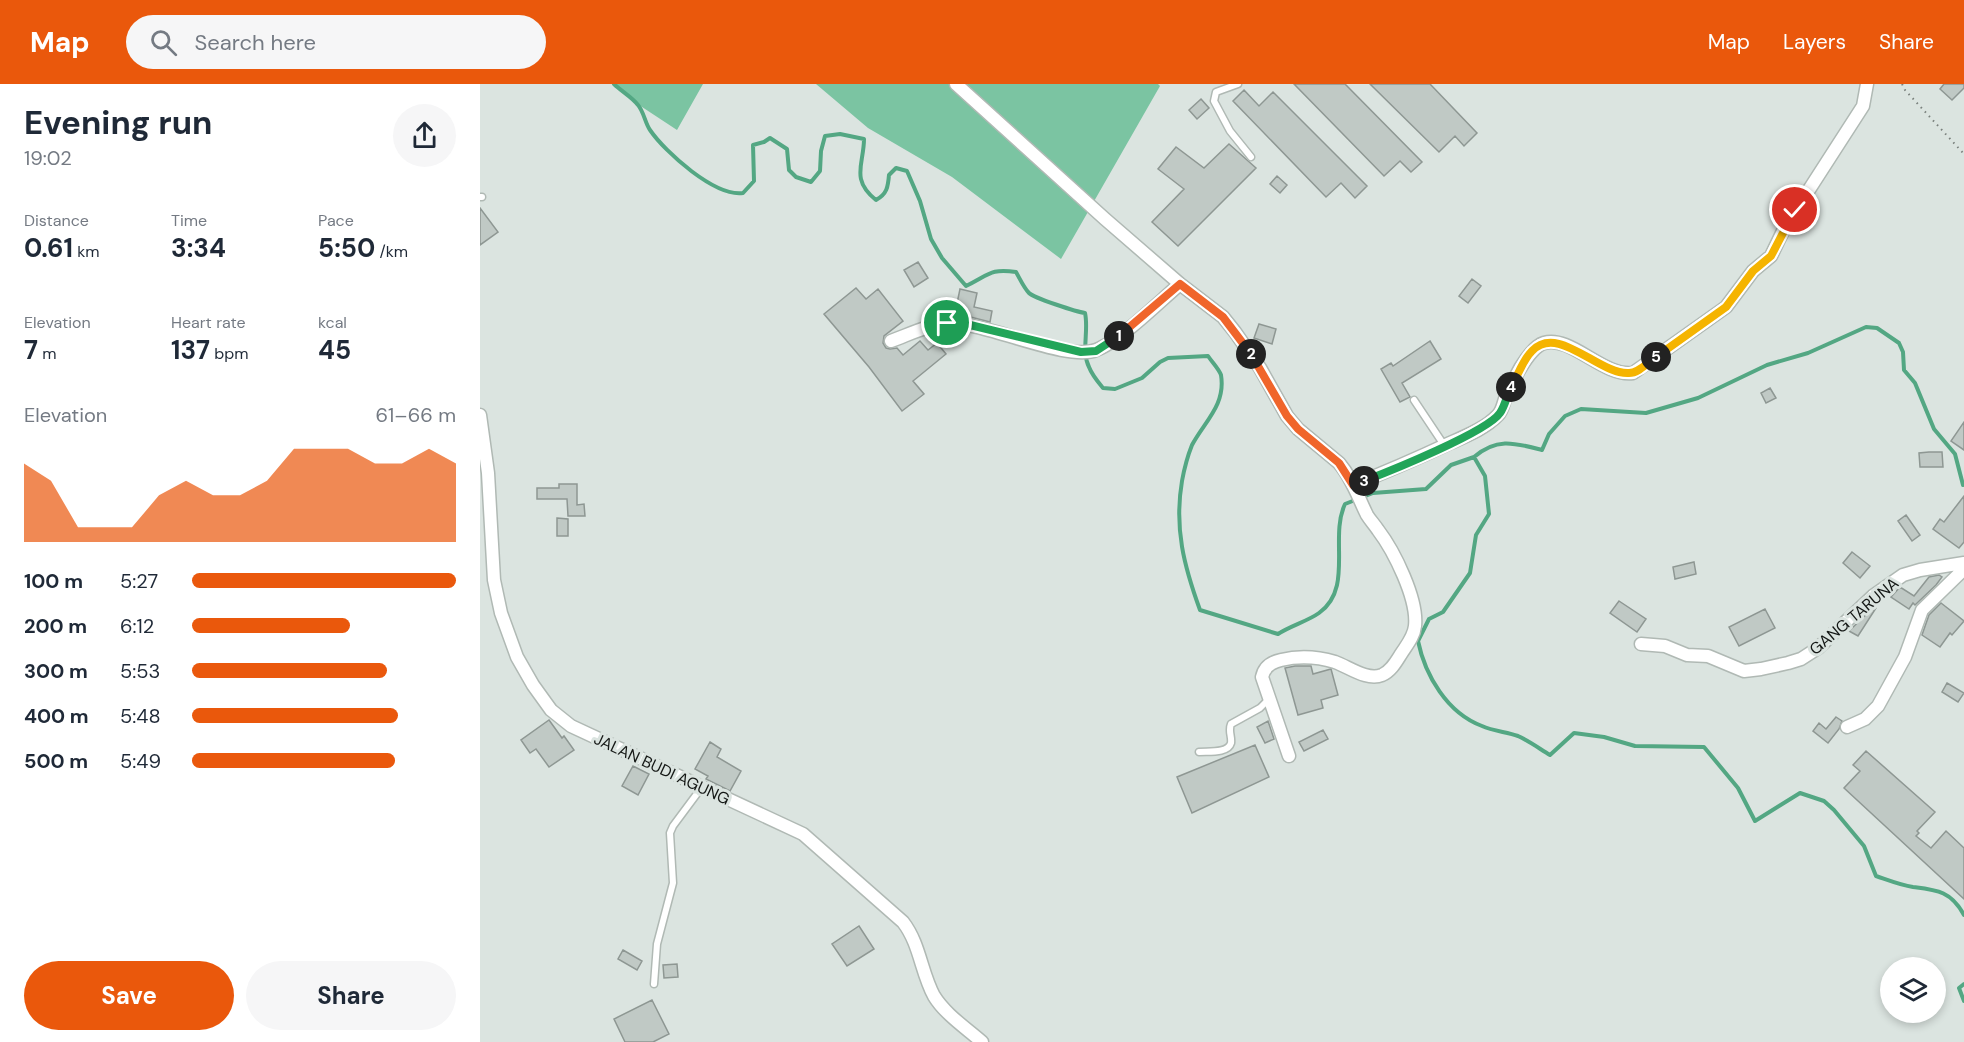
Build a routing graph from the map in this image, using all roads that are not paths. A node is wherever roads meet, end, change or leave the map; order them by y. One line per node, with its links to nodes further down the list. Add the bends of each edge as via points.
1 (956, 84): 5 (street)
2 (1238, 84): 4 (lane, via 1216,92 1214,101 1230,131)
3 (1867, 84): 9 (street, via 1863,106 1785,227 1771,256 1753,271 1726,307 1633,373 1619,373 1562,345 1544,343 1526,358 1498,416)
4 (1251, 157)
5 (1180, 284): 6 (street, via 1096,351 1081,352 966,324 947,323); 10 (street, via 1217,312 1235,332 1287,416 1339,463)
6 (891, 341)
7 (1414, 400): 9 (lane)
8 (480, 415): 18 (street, JALAN BUDI AGUNG, via 488,472 494,580 517,657 533,685 551,710 571,726)
9 (1444, 446): 10 (street)
10 (1355, 489): 14 (street, via 1388,547 1411,600 1415,613 1413,636 1382,675 1369,676 1323,659 1298,657 1275,662 1266,667 1262,677)
11 (1964, 563): 13 (street, GANG TARUNA, via 1903,575 1873,596 1818,648 1788,663 1744,671 1708,656)
12 (1964, 569): 15 (street, via 1922,610 1905,657 1878,706)
13 (1641, 644)
14 (1270, 698): 16 (lane, via 1231,724 1231,743 1227,748); 17 (street)
15 (1847, 727)
16 (1199, 752)
17 (1289, 756)
18 (702, 786): 19 (lane, via 670,832 672,883 657,944); 20 (street, JALAN BUDI AGUNG, via 803,834 891,911 915,940 935,997)
19 (654, 984)
20 (982, 1042)

